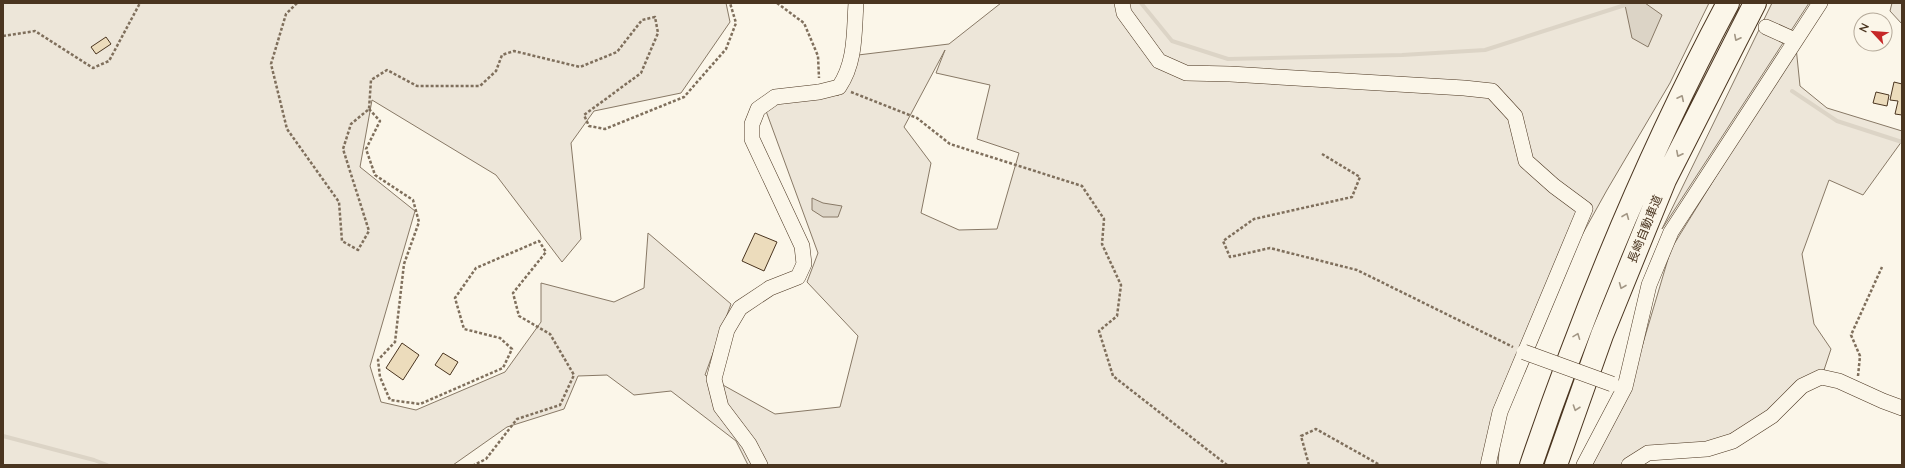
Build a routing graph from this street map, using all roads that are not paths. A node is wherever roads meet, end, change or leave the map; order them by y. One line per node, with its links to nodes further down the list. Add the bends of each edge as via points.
1 (856, 3): 11 (street, via 852,58 846,77 839,87 775,97 758,109 752,124 752,140 802,246 804,264 798,277 770,288 740,308 727,330 714,379 721,406)
2 (1122, 3): 8 (street, via 1124,12 1159,61 1186,73 1464,88 1492,92 1515,116 1526,161 1585,209)
3 (1728, 3): 13 (highway, 長崎自動車道, one-way to 3, via 1558,387 1640,182)
4 (1755, 3): 14 (highway, 長崎自動車道, one-way to 14, via 1665,180 1602,335)
5 (1820, 3): 7 (street)
6 (1766, 27): 7 (street)
7 (1795, 40): 9 (street, via 1671,232 1649,285)
8 (1524, 352): 9 (street, bridge); 12 (street, via 1500,412)
9 (1618, 385): 15 (street)
10 (1902, 408): 16 (street, via 1839,381 1821,377 1802,386 1772,416 1733,440 1707,449 1648,453)
11 (760, 465)
12 (1488, 465)
13 (1531, 465)
14 (1556, 465)
15 (1584, 465)
16 (1629, 465)

